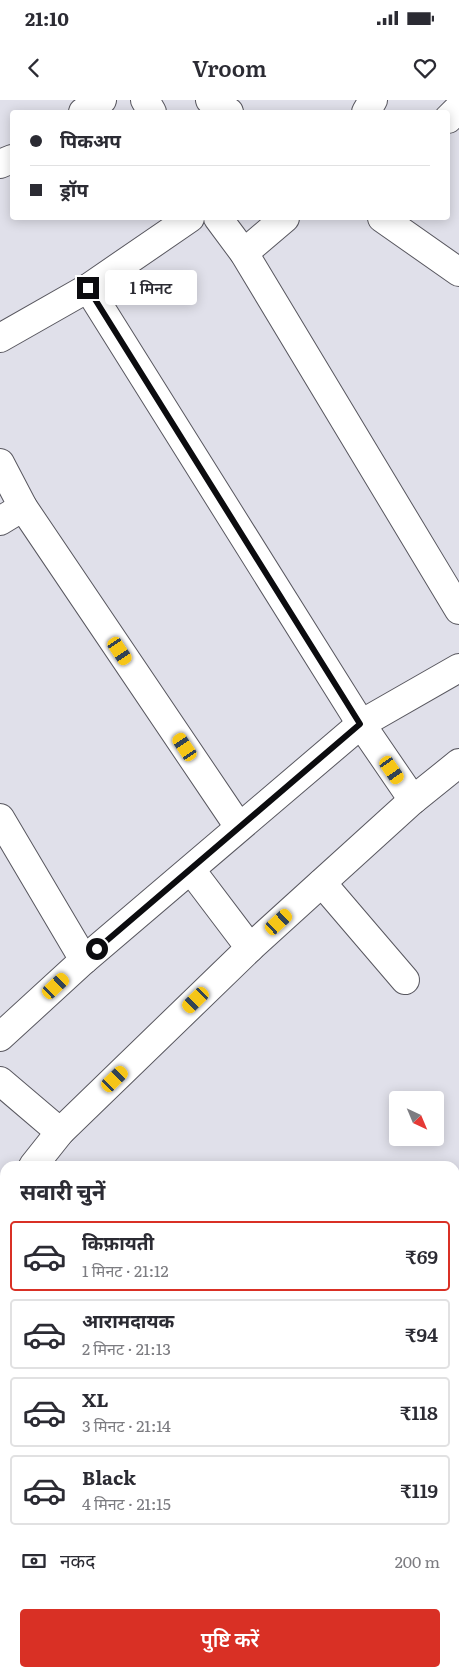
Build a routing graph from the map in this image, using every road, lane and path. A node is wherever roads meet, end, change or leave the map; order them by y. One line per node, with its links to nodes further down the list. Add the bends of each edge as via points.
1 (102, 100): 4 (street)
2 (210, 100): 5 (street)
3 (459, 108): 6 (street)
4 (86, 110)
5 (226, 110)
6 (450, 117)
7 (187, 220): 13 (street)
8 (219, 220): 11 (street)
9 (283, 220): 11 (street)
10 (385, 220): 12 (street)
11 (244, 253): 18 (street)
12 (459, 272)
13 (88, 288): 14 (street); 20 (street)
14 (0, 338)
15 (0, 463): 16 (street)
16 (23, 507): 17 (street); 24 (street)
17 (0, 521)
18 (459, 610)
19 (459, 668): 20 (street)
20 (360, 724): 22 (street); 24 (street)
21 (459, 764): 22 (street)
22 (414, 800): 26 (street)
23 (0, 818): 28 (street)
24 (239, 827): 25 (street)
25 (191, 870): 27 (street); 28 (street)
26 (322, 883): 27 (street); 29 (street)
27 (250, 948): 32 (street)
28 (84, 960): 30 (street)
29 (405, 980)
30 (0, 1037)
31 (0, 1081): 32 (street)
32 (60, 1132): 33 (street)
33 (37, 1161)

